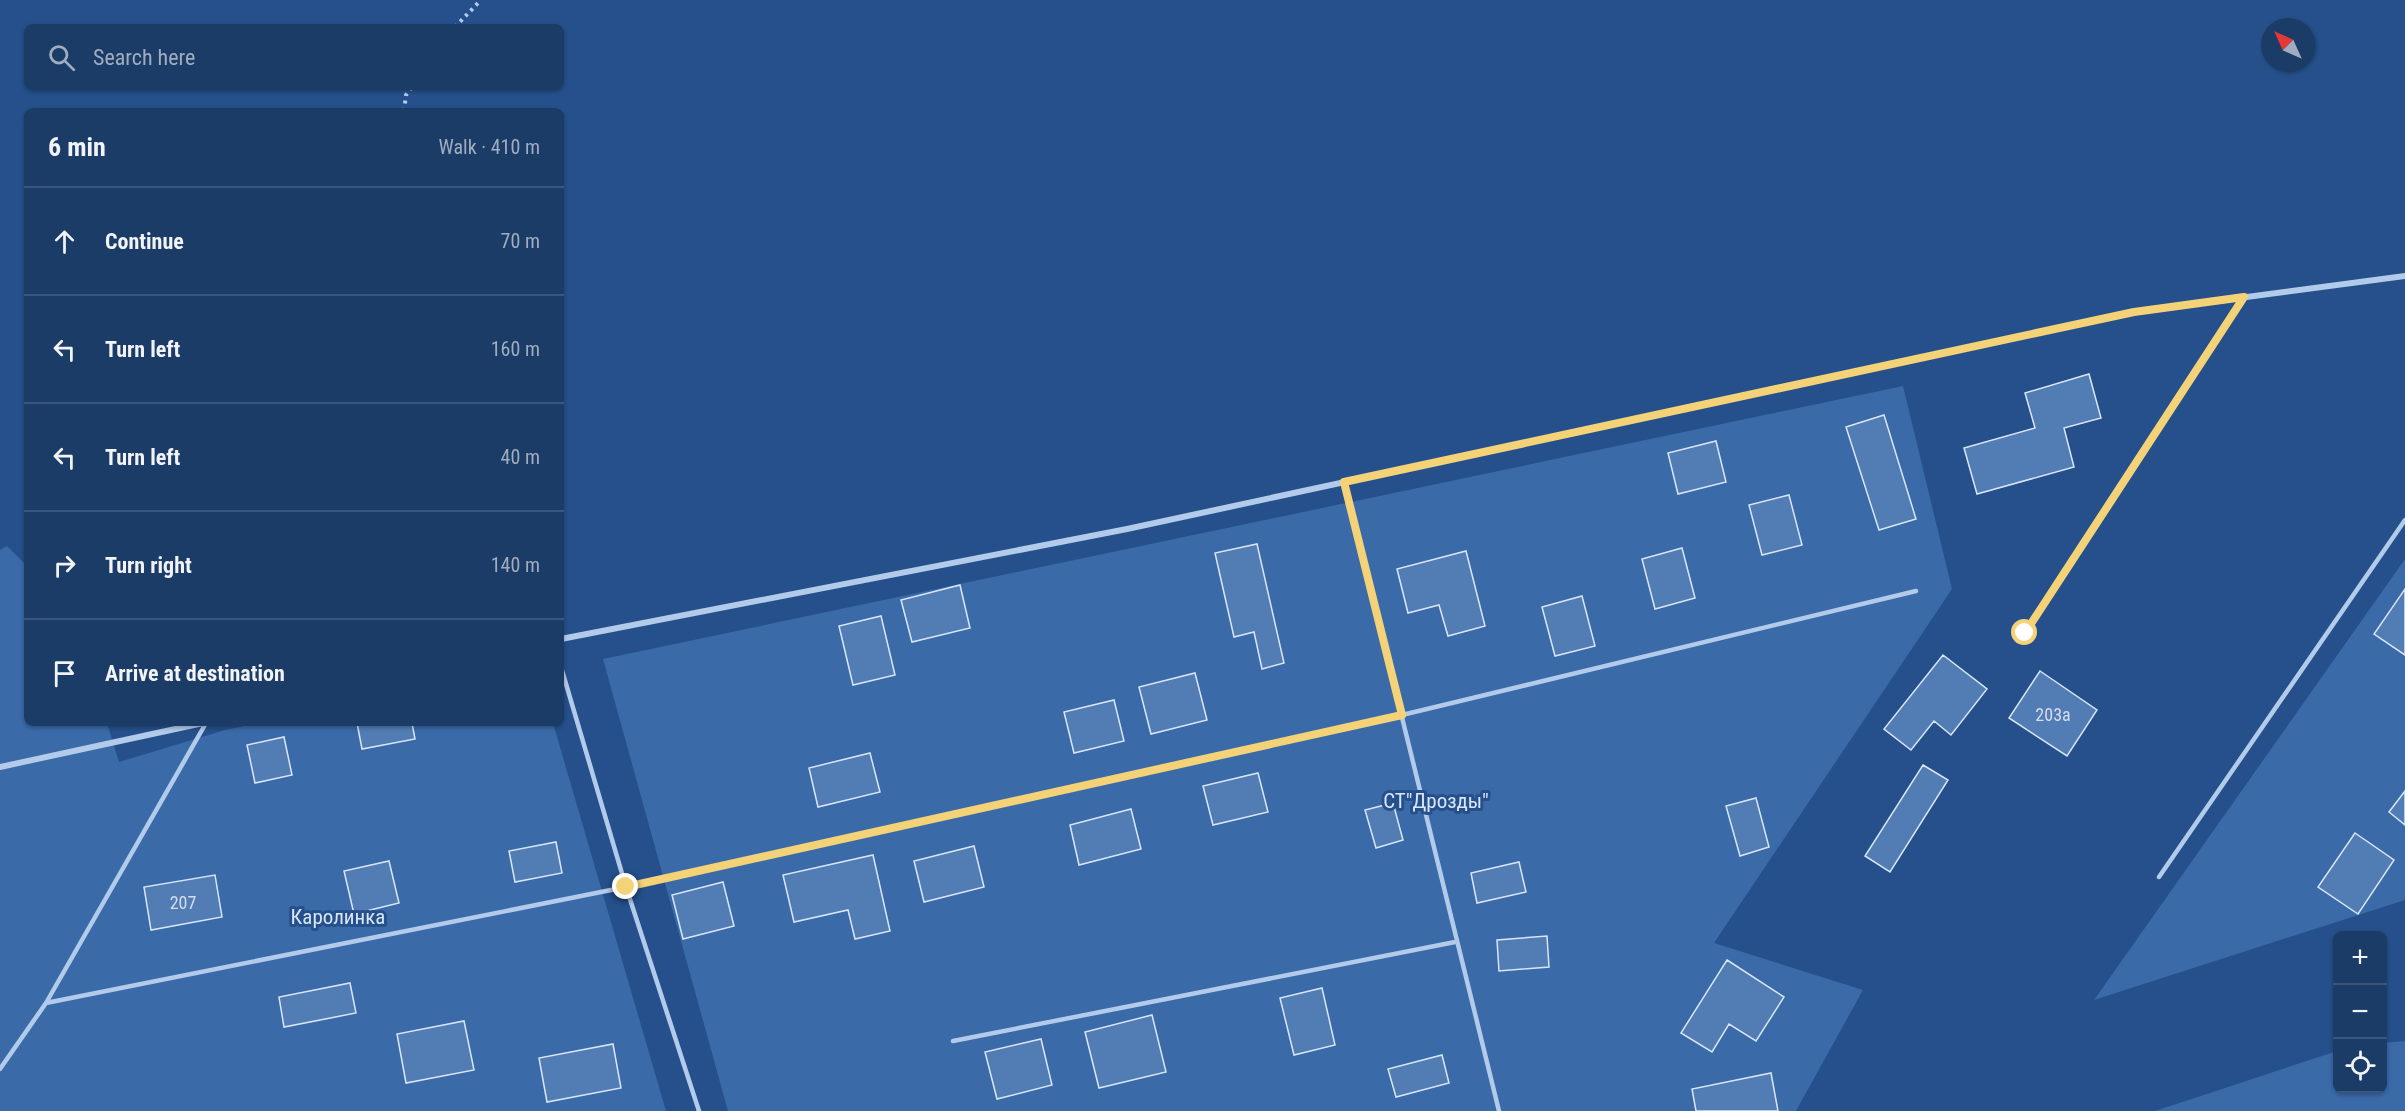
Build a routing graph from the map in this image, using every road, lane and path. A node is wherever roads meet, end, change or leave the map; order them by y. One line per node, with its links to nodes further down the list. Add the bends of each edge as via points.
1 (481, 0): 2 (path)
2 (458, 24)
3 (410, 90): 4 (path)
4 (404, 108)
5 (2405, 276): 6 (street)
6 (2244, 297): 7 (street, via 2134,312); 10 (lane)
7 (1344, 482): 11 (street, via 1127,529); 13 (lane)
8 (2405, 520): 17 (lane)
9 (1916, 591): 13 (lane)
10 (2025, 633)
11 (564, 638)
12 (564, 677): 18 (lane)
13 (1402, 715): 18 (lane); 19 (lane)
14 (190, 726): 16 (street)
15 (202, 726): 20 (lane)
16 (0, 767)
17 (2159, 877)
18 (626, 887): 20 (lane); 23 (lane)
19 (1455, 942): 21 (lane); 24 (lane)
20 (46, 1002): 22 (lane)
21 (953, 1041)
22 (0, 1069)
23 (699, 1111)
24 (1499, 1111)

